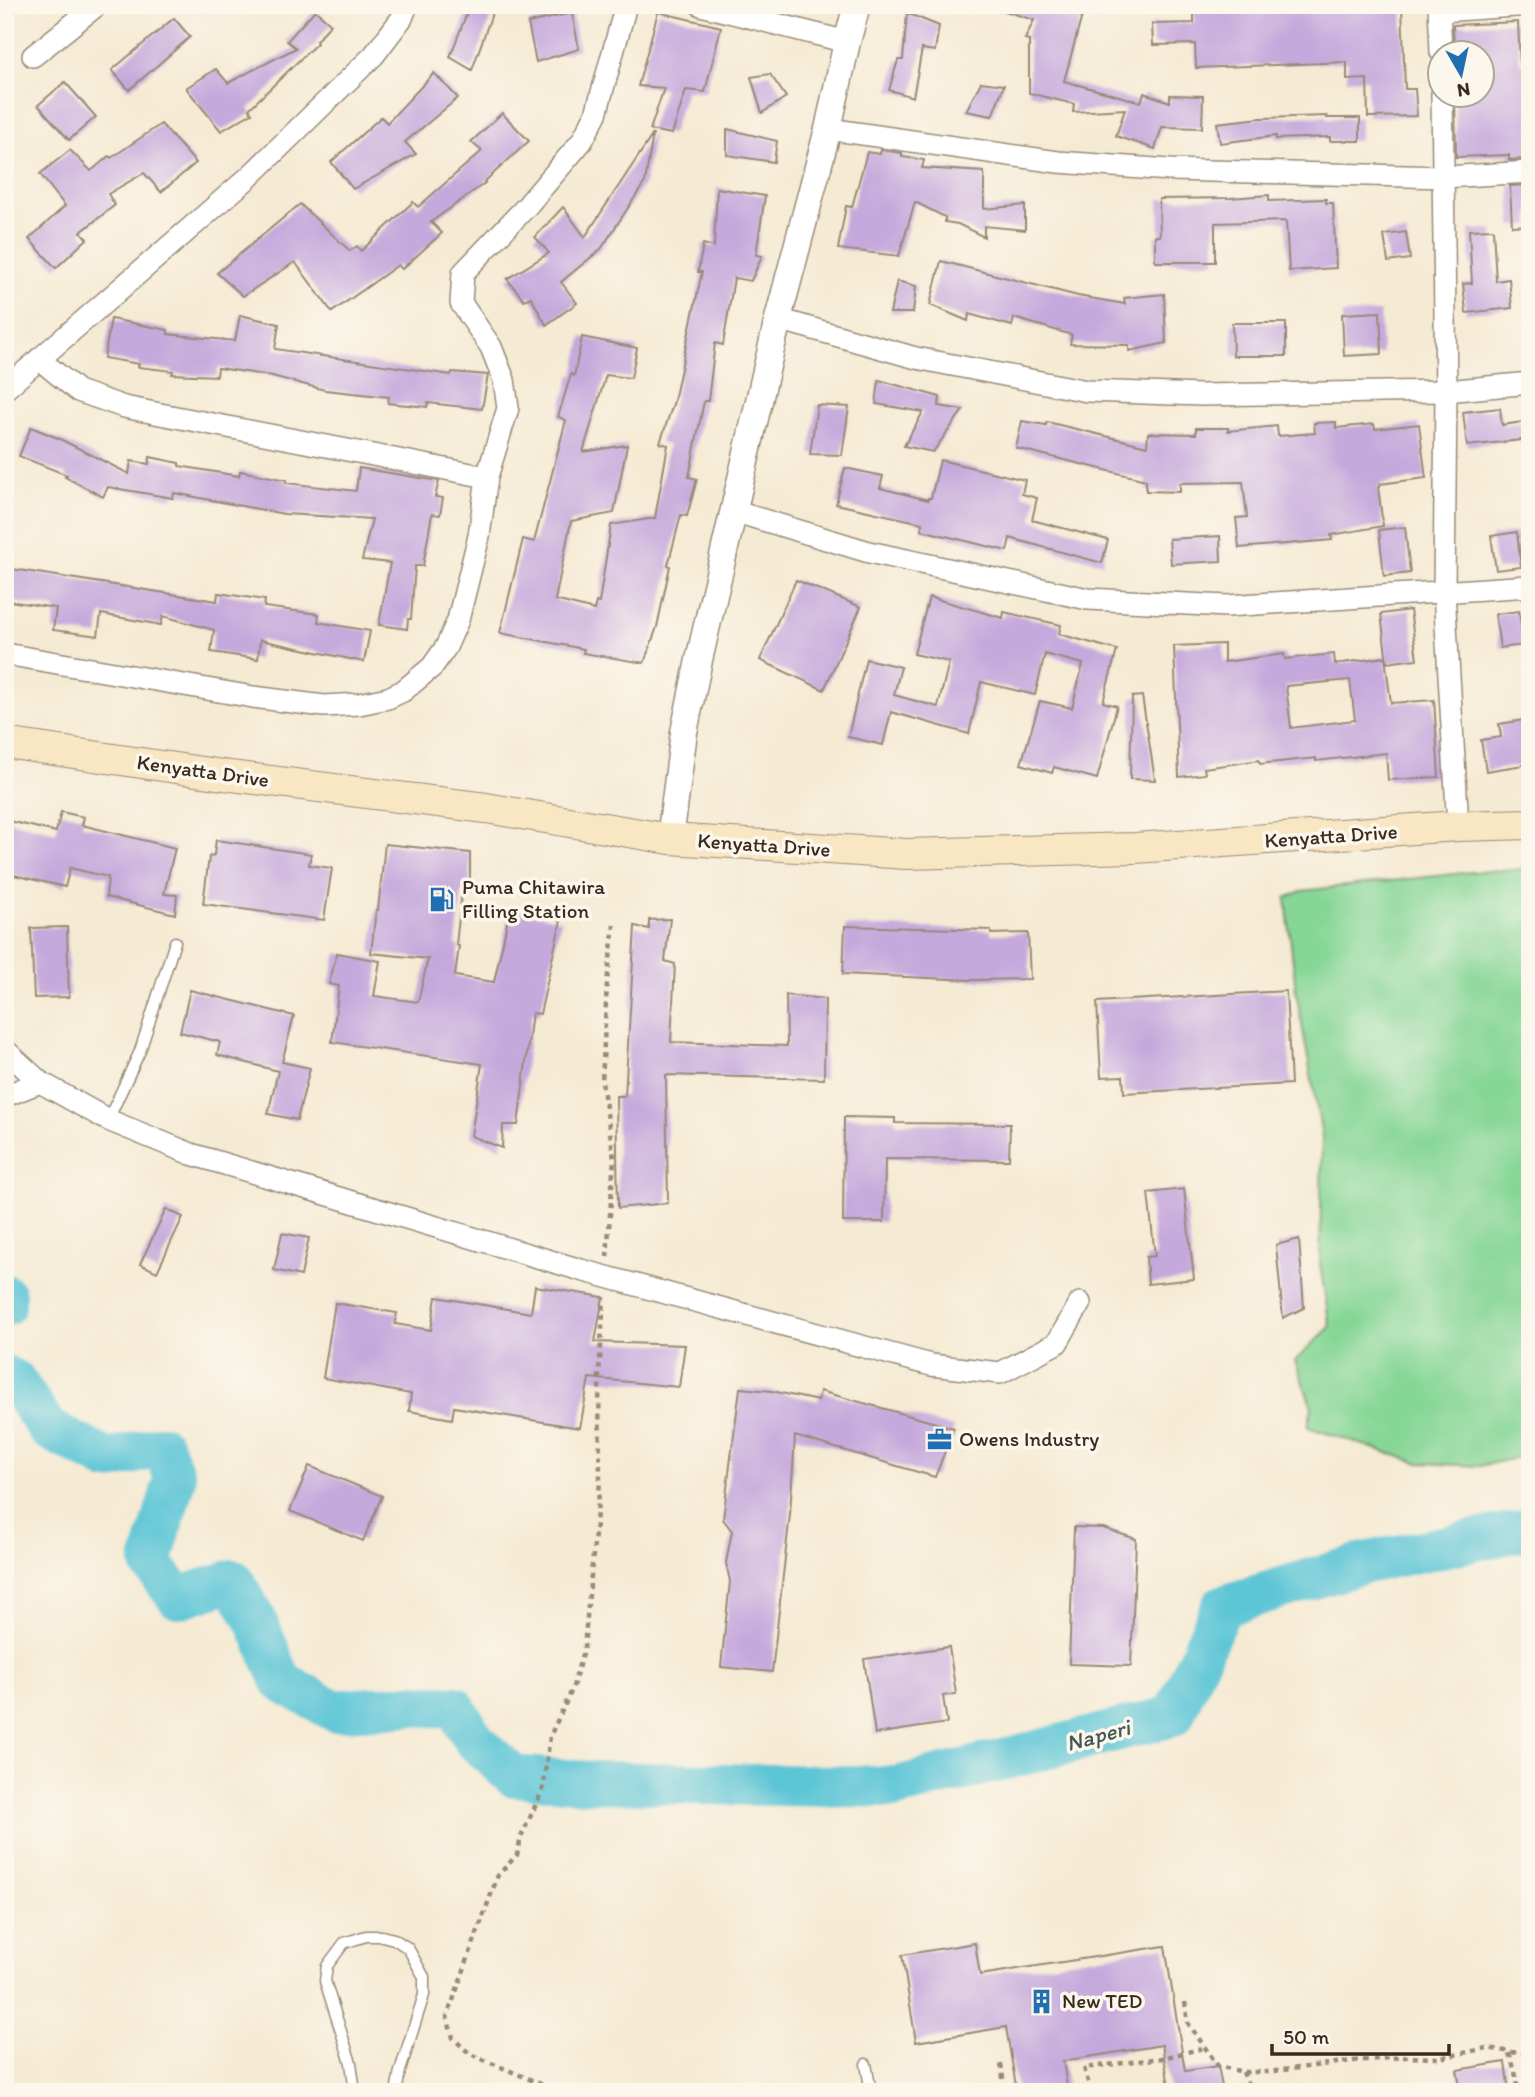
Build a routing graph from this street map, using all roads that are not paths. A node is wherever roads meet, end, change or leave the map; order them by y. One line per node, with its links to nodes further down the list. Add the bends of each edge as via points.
1 (97, 5): 10 (street)
2 (407, 5): 16 (street, via 374,55 249,177)
3 (626, 5): 20 (street, via 590,128 526,207 463,273 461,303 491,347 504,380 508,408)
4 (701, 5): 9 (street)
5 (857, 5): 9 (street)
6 (1530, 5): 7 (street)
7 (1440, 8): 8 (street)
8 (1441, 38)
9 (847, 42): 12 (street)
10 (33, 57)
11 (1442, 108): 14 (street)
12 (828, 129): 14 (street, via 1058,162 1170,170); 15 (street)
13 (1530, 172): 14 (street)
14 (1444, 177): 19 (street)
15 (778, 319): 19 (street, via 916,358 1087,391 1200,395); 21 (street)
16 (38, 359): 18 (street); 20 (street, via 78,391 124,407)
17 (1530, 383): 19 (street)
18 (5, 389)
19 (1446, 391): 23 (street)
20 (487, 477): 24 (street, via 479,536 446,647 432,667 388,698 324,706)
21 (733, 511): 23 (street, via 869,551 1088,599 1227,606); 28 (street, via 684,732)
22 (1530, 586): 23 (street)
23 (1444, 592): 27 (street)
24 (5, 654)
25 (5, 743): 28 (main road, Kenyatta Drive, via 486,808)
26 (1530, 824): 27 (main road, Kenyatta Drive)
27 (1458, 826): 28 (main road, Kenyatta Drive, via 1135,848 907,854)
28 (670, 839)
29 (175, 942): 33 (lane, via 140,1051)
30 (5, 1050): 31 (street)
31 (40, 1082): 32 (street); 33 (street)
32 (5, 1096)
33 (108, 1120): 34 (street, via 191,1154 605,1276 931,1365 1000,1373 1057,1343)
34 (1080, 1303)
35 (866, 2064): 38 (lane)
36 (355, 2092): 37 (lane, via 351,2063 325,1981 327,1966 344,1943 366,1936 394,1939 408,1948 424,1977 424,1995)
37 (396, 2092)
38 (871, 2092)

